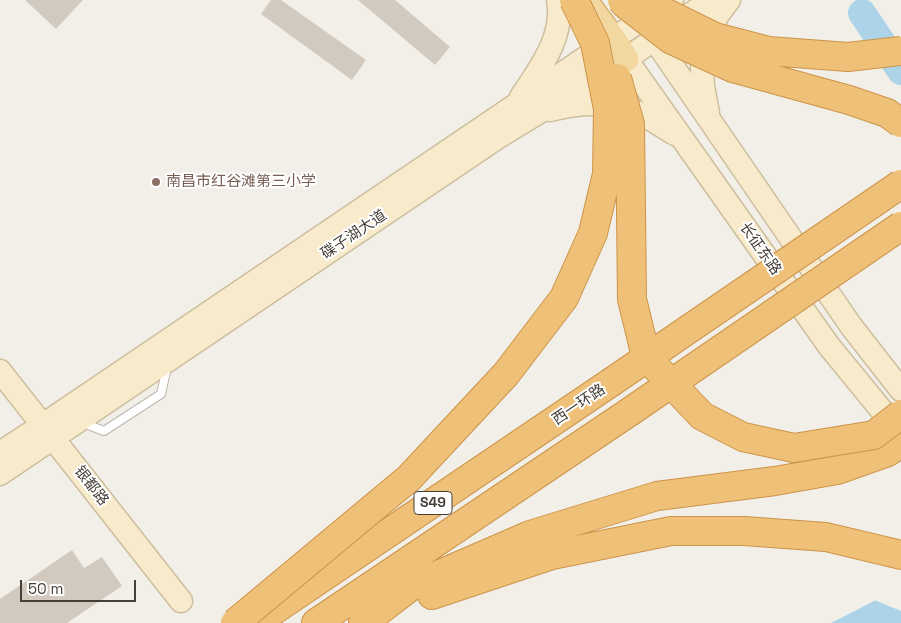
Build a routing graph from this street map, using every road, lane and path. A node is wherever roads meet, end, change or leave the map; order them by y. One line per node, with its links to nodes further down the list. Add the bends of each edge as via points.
1 (558, 0): 11 (main road, via 556,34 546,57)
2 (574, 0): 28 (highway, bridge, via 595,43 608,109 606,174 593,234 564,298 506,374 409,478)
3 (586, 0): 9 (main road); 20 (highway, bridge, via 606,38 630,124 632,299 646,357 702,416 742,437 794,448 874,435)
4 (622, 0): 14 (highway, bridge, via 670,39 733,68 849,100 887,113)
5 (672, 0): 8 (main road, 碟子湖大道)
6 (711, 0): 8 (main road, 碟子湖大道)
7 (729, 0): 13 (main road, via 717,16 703,50 703,86)
8 (644, 14): 9 (main road, 碟子湖大道); 10 (highway, bridge, via 654,7 715,37 769,51 848,57); 13 (main road, 长征东路)
9 (619, 49): 11 (main road, 碟子湖大道); 12 (main road, 碟子湖大道); 15 (main road, 长征东路)
10 (901, 51)
11 (516, 104): 21 (main road, 碟子湖大道)
12 (537, 113): 15 (main road, via 566,106 617,106 641,114); 21 (main road, 碟子湖大道, via 79,421)
13 (709, 119): 19 (main road, 长征东路, via 851,326)
14 (901, 123)
15 (682, 138): 22 (main road, 长征东路, via 829,346)
16 (901, 184): 29 (highway, 西一环路 / S49, bridge)
17 (901, 226): 30 (highway, S49, bridge)
18 (0, 371): 21 (main road, 银都路)
19 (901, 390)
20 (901, 414)
21 (48, 432): 24 (main road, 碟子湖大道); 25 (main road, 碟子湖大道); 27 (main road, 银都路)
22 (901, 434)
23 (901, 443): 31 (highway, via 888,452 837,470 657,496 530,535 410,587)
24 (0, 453)
25 (0, 474)
26 (901, 555): 32 (highway, via 826,537 744,531 671,532 552,555 425,598)
27 (181, 601)
28 (235, 623)
29 (255, 623)
30 (316, 623)
31 (363, 623)
32 (372, 623)

